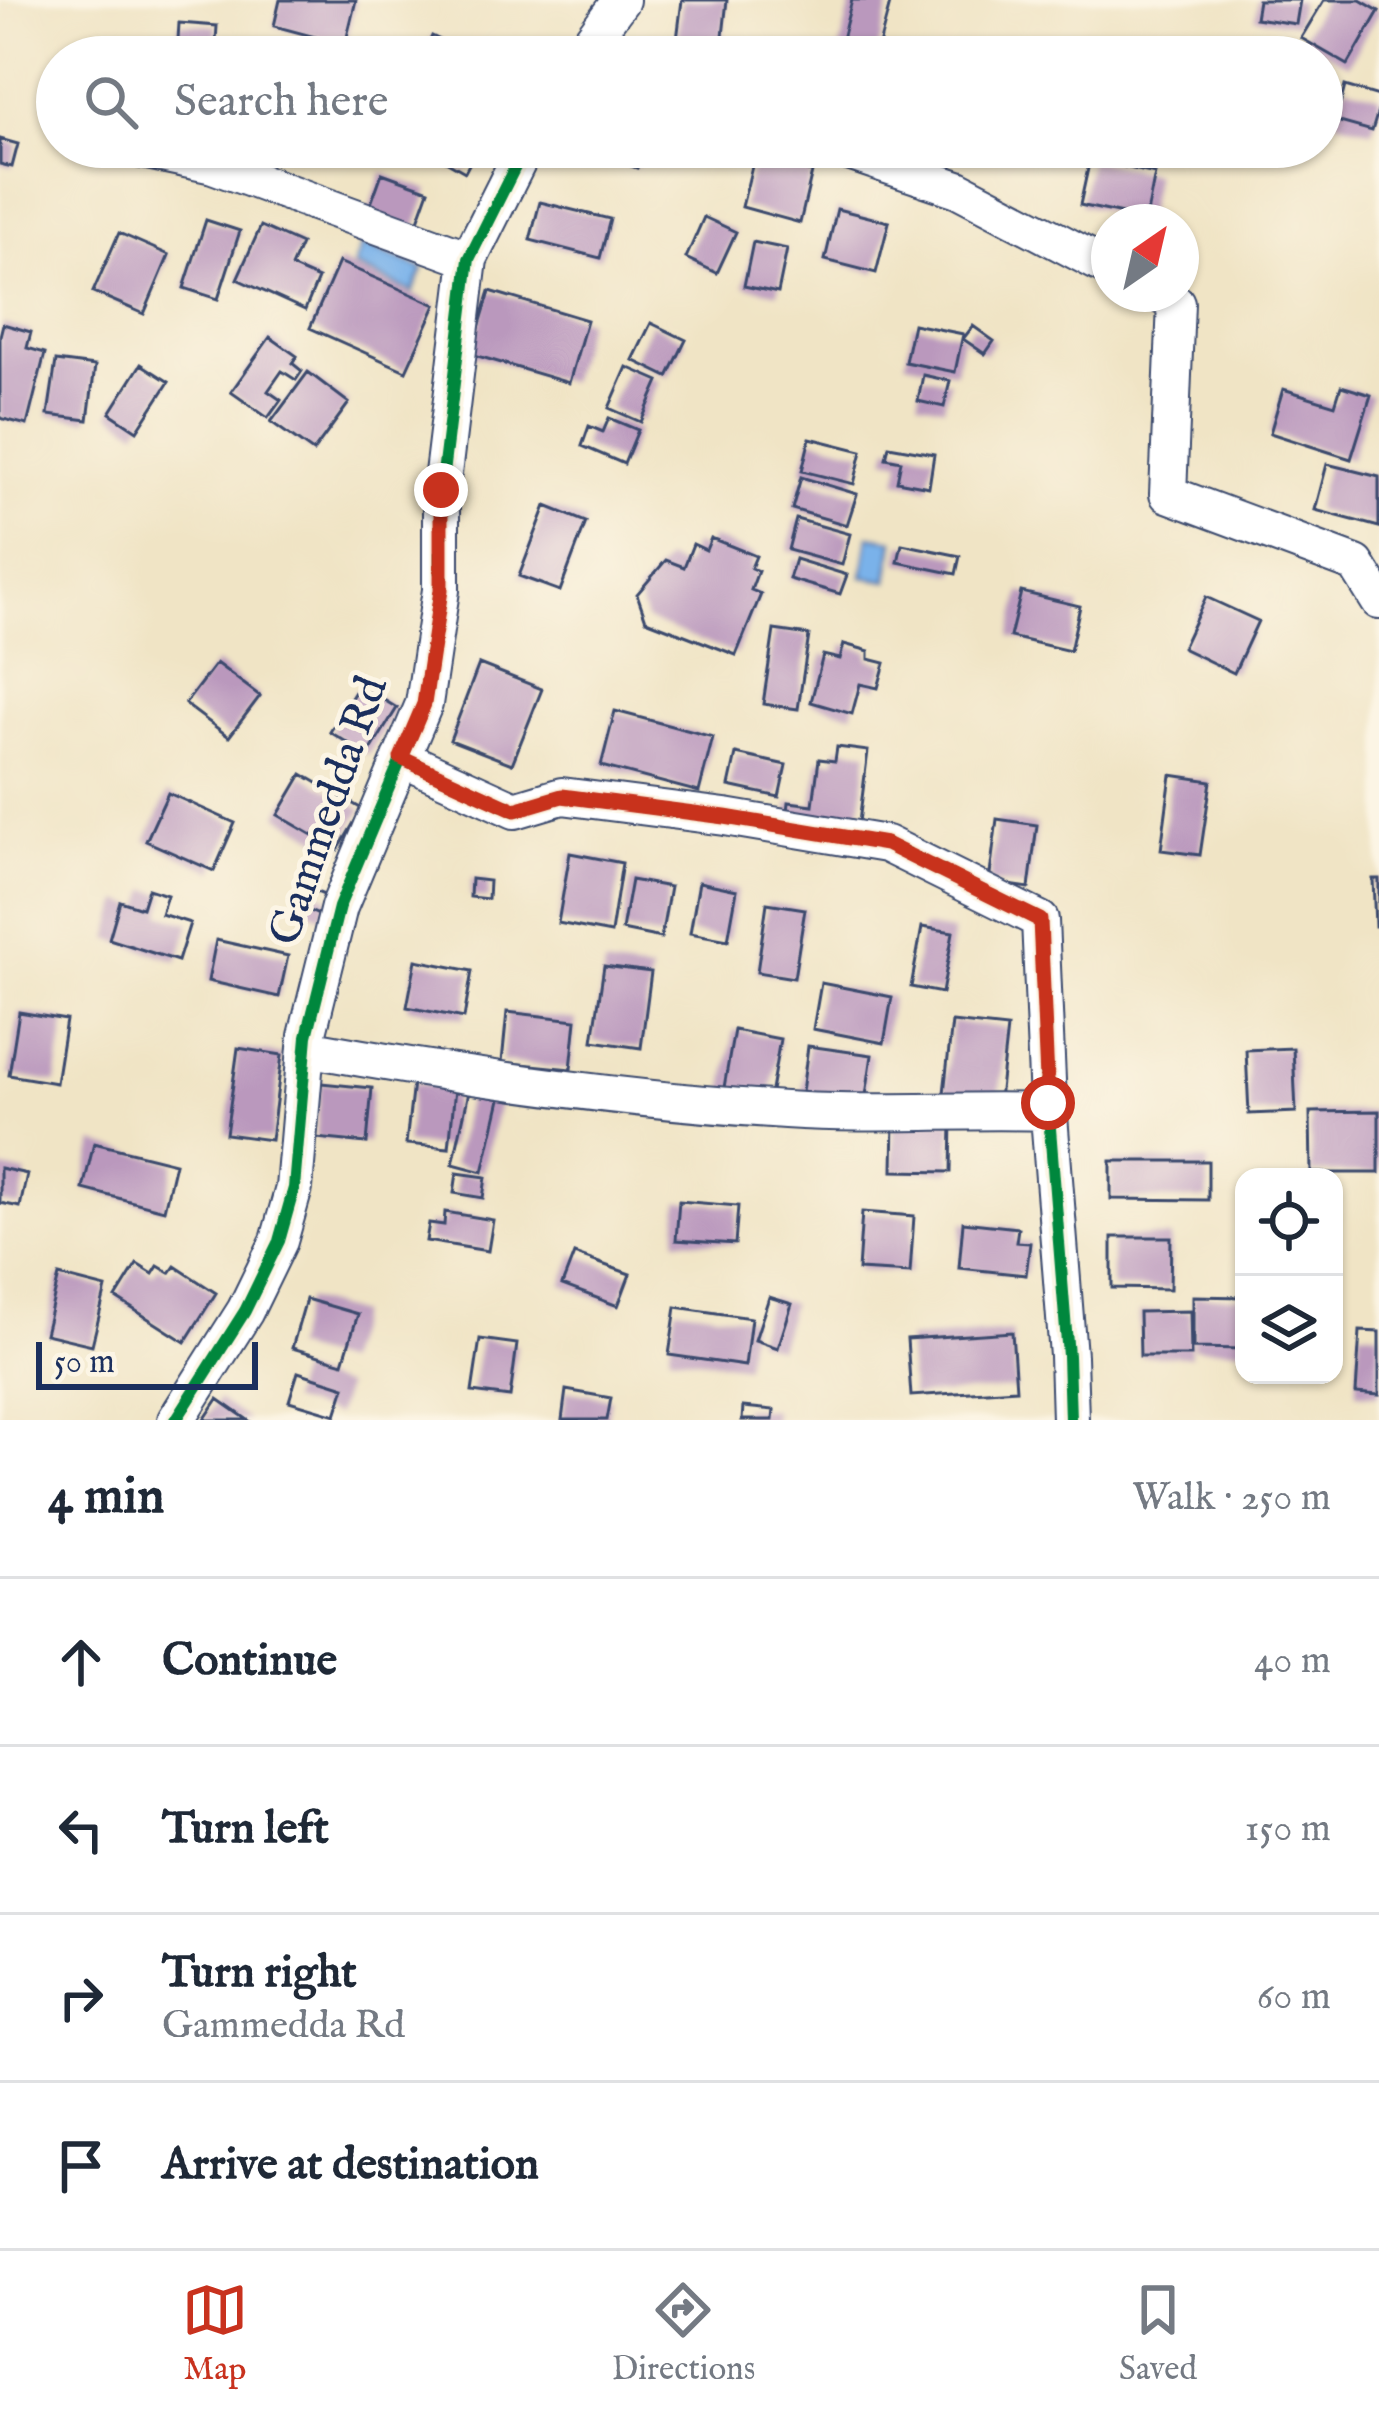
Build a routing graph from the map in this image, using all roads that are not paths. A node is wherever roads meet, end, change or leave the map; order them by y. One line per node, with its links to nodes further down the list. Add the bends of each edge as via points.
1 (612, 4): 2 (street)
2 (598, 36)
3 (221, 168): 6 (street)
4 (514, 168): 6 (street, Gammedda Rd)
5 (896, 168): 7 (street, via 958,189)
6 (469, 259): 10 (street, Gammedda Rd, via 441,490 441,590 424,704)
7 (1091, 259)
8 (1176, 312): 9 (street, via 1168,494 1356,564)
9 (1379, 601)
10 (401, 758): 11 (street, Gammedda Rd, via 339,907); 12 (street, via 515,810 562,796 886,844 1040,920)
11 (306, 1048): 12 (street, via 616,1096 789,1110); 13 (street, Gammedda Rd, via 294,1188 279,1241)
12 (1049, 1112): 14 (street)
13 (176, 1420)
14 (1070, 1420)

